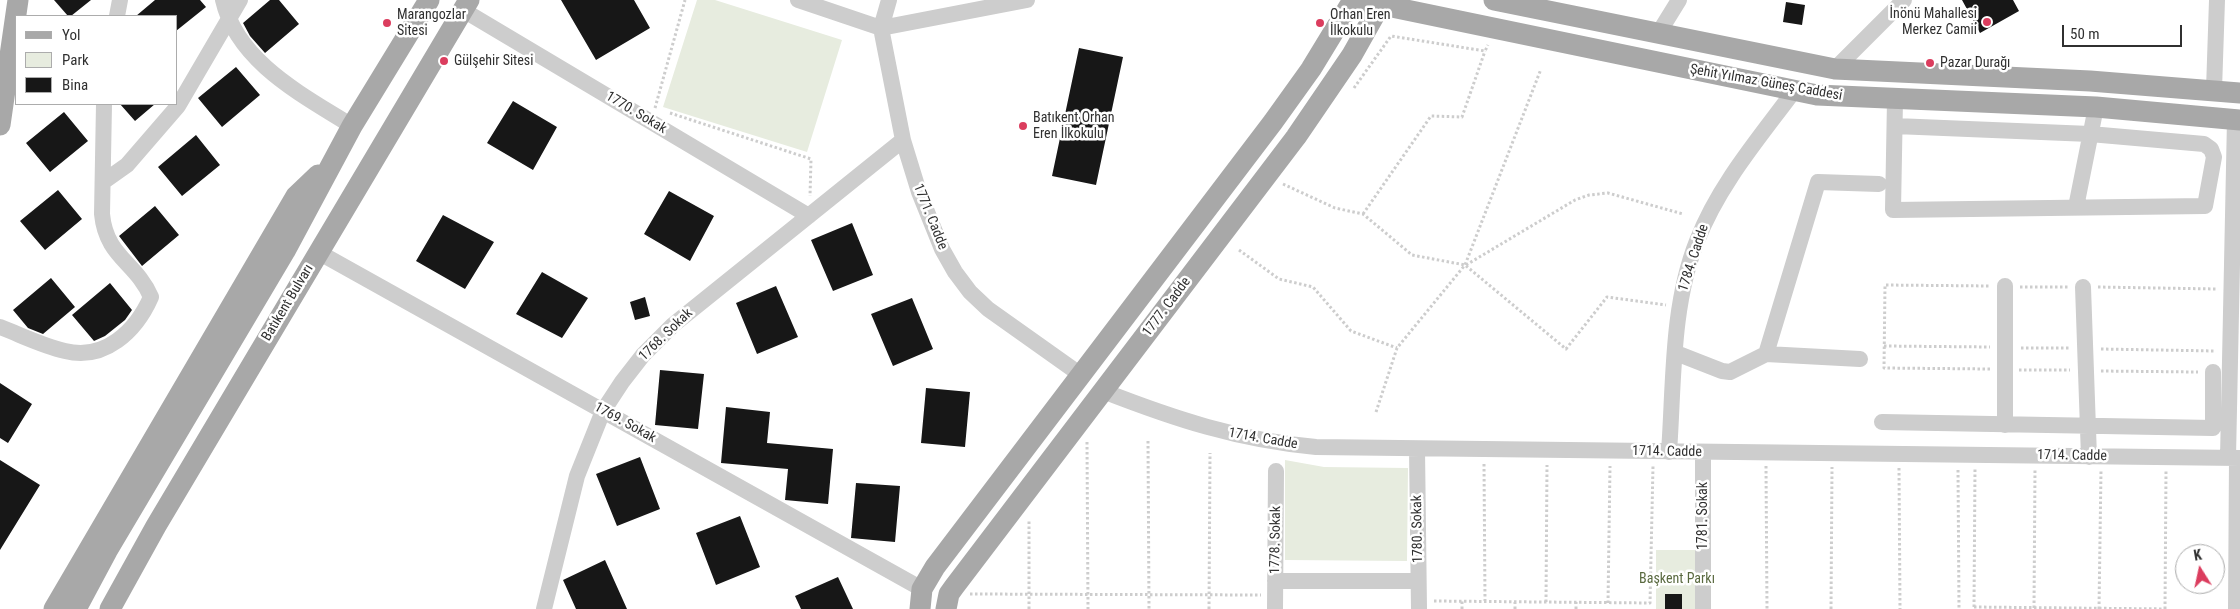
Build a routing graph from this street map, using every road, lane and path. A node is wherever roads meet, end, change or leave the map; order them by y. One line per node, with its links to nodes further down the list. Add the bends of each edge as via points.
1 (18, 0): 18 (main road)
2 (120, 0): 19 (street)
3 (223, 0): 20 (street)
4 (240, 0): 20 (street)
5 (429, 0): 39 (main road)
6 (685, 0): 36 (path)
7 (798, 0): 22 (street)
8 (889, 0): 22 (street, 1771. Cadde)
9 (1026, 0): 22 (street)
10 (1354, 0): 72 (main road, 1777. Cadde, via 1312,69)
11 (1358, 0): 16 (main road, Şehit Yılmaz Güneş Caddesi)
12 (1494, 0): 24 (main road, Şehit Yılmaz Güneş Caddesi)
13 (1679, 0): 24 (street)
14 (1904, 0): 28 (street)
15 (2217, 0): 29 (street)
16 (1382, 2): 23 (main road, Şehit Yılmaz Güneş Caddesi); 45 (main road, 1777. Cadde, via 1352,55 1296,136)
17 (466, 5): 36 (street, 1770. Sokak); 52 (main road, Batıkent Bulvarı)
18 (16, 15)
19 (117, 15)
20 (230, 20): 39 (street, via 249,49 280,81); 46 (street, via 178,106 127,165)
21 (15, 21): 38 (main road)
22 (881, 28): 42 (street, 1771. Cadde)
23 (1496, 29): 25 (path); 26 (main road, Şehit Yılmaz Güneş Caddesi)
24 (1658, 34): 26 (main road); 28 (main road, Şehit Yılmaz Güneş Caddesi)
25 (1485, 52): 30 (path, via 1391,36); 49 (path, via 1462,117 1431,116)
26 (1653, 62): 31 (main road, Şehit Yılmaz Güneş Caddesi)
27 (1541, 69): 55 (path)
28 (1835, 70): 29 (main road, Şehit Yılmaz Güneş Caddesi)
29 (2214, 90): 32 (main road, Şehit Yılmaz Güneş Caddesi)
30 (1352, 91)
31 (1794, 91): 33 (main road, Şehit Yılmaz Güneş Caddesi, via 1842,98); 59 (street, 1784. Cadde, via 1709,215 1689,262)
32 (2240, 93)
33 (1895, 100): 35 (main road, Şehit Yılmaz Güneş Caddesi); 40 (street)
34 (104, 105): 46 (street)
35 (2096, 107): 37 (main road, Şehit Yılmaz Güneş Caddesi); 41 (street)
36 (653, 115): 51 (street, 1770. Sokak); 51 (path, via 811,159)
37 (2237, 120): 58 (street)
38 (0, 125)
39 (352, 126): 43 (main road)
40 (1895, 126): 41 (street); 48 (street, via 1893,210)
41 (2090, 134): 48 (street); 48 (street, via 2204,144 2214,157 2209,187 2205,206)
42 (903, 140): 51 (street, 1768. Sokak); 72 (street, 1771. Cadde, via 929,220 960,278 988,309)
43 (333, 160): 117 (main road, via 296,196); 118 (main road, via 284,251)
44 (1290, 177): 45 (path)
45 (1275, 180): 49 (path, via 1335,208); 73 (main road, 1777. Cadde)
46 (103, 182): 60 (street, via 104,230 111,246 145,284 151,297 137,320 110,347 82,353 65,351)
47 (1879, 184): 67 (street, via 1818,182)
48 (2076, 207)
49 (1363, 214): 55 (path, via 1412,256)
50 (1683, 214): 55 (path, via 1608,193 1590,195 1575,200)
51 (809, 216): 74 (street, 1768. Sokak, via 673,325 643,355)
52 (336, 222): 54 (main road, via 339,232); 119 (main road, Batıkent Bulvarı)
53 (1239, 250): 63 (path, via 1279,279 1313,287 1350,331)
54 (327, 257): 74 (street, 1769. Sokak); 120 (main road, via 268,352)
55 (1465, 265): 59 (path, via 1566,349 1608,297); 63 (path)
56 (2005, 286): 57 (path); 61 (path, via 1885,285); 62 (street)
57 (2084, 287): 58 (path); 64 (street)
58 (2231, 289): 65 (street)
59 (1679, 306): 66 (street, 1784. Cadde)
60 (0, 327)
61 (1884, 346): 62 (path); 69 (path, via 1884,368)
62 (2005, 347): 64 (path); 69 (street)
63 (1397, 348): 75 (path)
64 (2085, 348): 65 (path); 70 (street)
65 (2230, 351): 96 (street)
66 (1676, 353): 67 (street, via 1730,372); 85 (street, 1784. Cadde)
67 (1766, 354): 68 (street)
68 (1860, 359)
69 (2006, 370): 70 (path); 77 (street)
70 (2086, 370): 71 (path); 78 (street)
71 (2213, 372): 78 (street, via 2213,428)
72 (1081, 375): 73 (main road); 105 (main road, 1777. Cadde, via 935,567)
73 (1103, 390): 81 (street, 1714. Cadde, via 1211,429 1277,444); 108 (main road, 1777. Cadde)
74 (603, 411): 105 (street, 1769. Sokak); 121 (street, 1768. Sokak, via 577,476)
75 (1376, 412)
76 (1882, 422): 77 (street)
77 (2005, 425): 78 (street)
78 (2088, 426): 94 (street)
79 (1087, 441): 101 (path)
80 (1148, 441): 102 (path)
81 (1416, 449): 82 (street, 1714. Cadde); 99 (street, 1780. Sokak)
82 (1484, 450): 83 (street, 1714. Cadde); 107 (path)
83 (1547, 451): 84 (street, 1714. Cadde); 110 (path)
84 (1610, 452): 85 (street, 1714. Cadde); 112 (path)
85 (1661, 452): 86 (street, 1714. Cadde); 113 (path, via 1650,603)
86 (1702, 452): 88 (street, 1714. Cadde); 130 (street, 1781. Sokak)
87 (1210, 453): 103 (path)
88 (1766, 453): 89 (street, 1714. Cadde); 131 (path)
89 (1832, 454): 90 (street, 1714. Cadde); 132 (path)
90 (1899, 454): 91 (street, 1714. Cadde); 133 (path)
91 (1958, 455): 92 (street, 1714. Cadde); 134 (path)
92 (1975, 455): 93 (street, 1714. Cadde); 115 (path)
93 (2035, 456): 94 (street, 1714. Cadde); 116 (path)
94 (2095, 457): 95 (street, 1714. Cadde); 135 (path)
95 (2166, 457): 96 (street, 1714. Cadde); 136 (path)
96 (2235, 458): 138 (street)
97 (1276, 471): 104 (street, 1778. Sokak)
98 (1029, 519): 100 (path)
99 (1418, 582): 104 (street); 114 (street, 1780. Sokak)
100 (1029, 594): 101 (path); 108 (path); 122 (path)
101 (1088, 594): 102 (path); 123 (path)
102 (1149, 594): 103 (path); 124 (path)
103 (1209, 595): 104 (path); 125 (path)
104 (1275, 595)
105 (921, 599)
106 (1462, 601): 107 (path); 114 (path); 126 (path)
107 (1485, 601): 109 (path)
108 (948, 602)
109 (1515, 602): 110 (path); 127 (path)
110 (1546, 602): 111 (path)
111 (1576, 602): 112 (path); 128 (path)
112 (1608, 603): 113 (path)
113 (1638, 603): 129 (path)
114 (1419, 605)
115 (1974, 608): 116 (path)
116 (2034, 608): 135 (path)
117 (54, 609)
118 (76, 609)
119 (110, 609)
120 (122, 609)
121 (544, 609)
122 (1029, 609)
123 (1088, 609)
124 (1149, 609)
125 (1209, 609)
126 (1462, 609)
127 (1515, 609)
128 (1576, 609)
129 (1638, 609)
130 (1703, 609)
131 (1767, 609)
132 (1831, 609)
133 (1900, 609)
134 (1959, 609)
135 (2099, 609): 136 (path)
136 (2165, 609): 137 (path)
137 (2169, 609)
138 (2236, 609)

